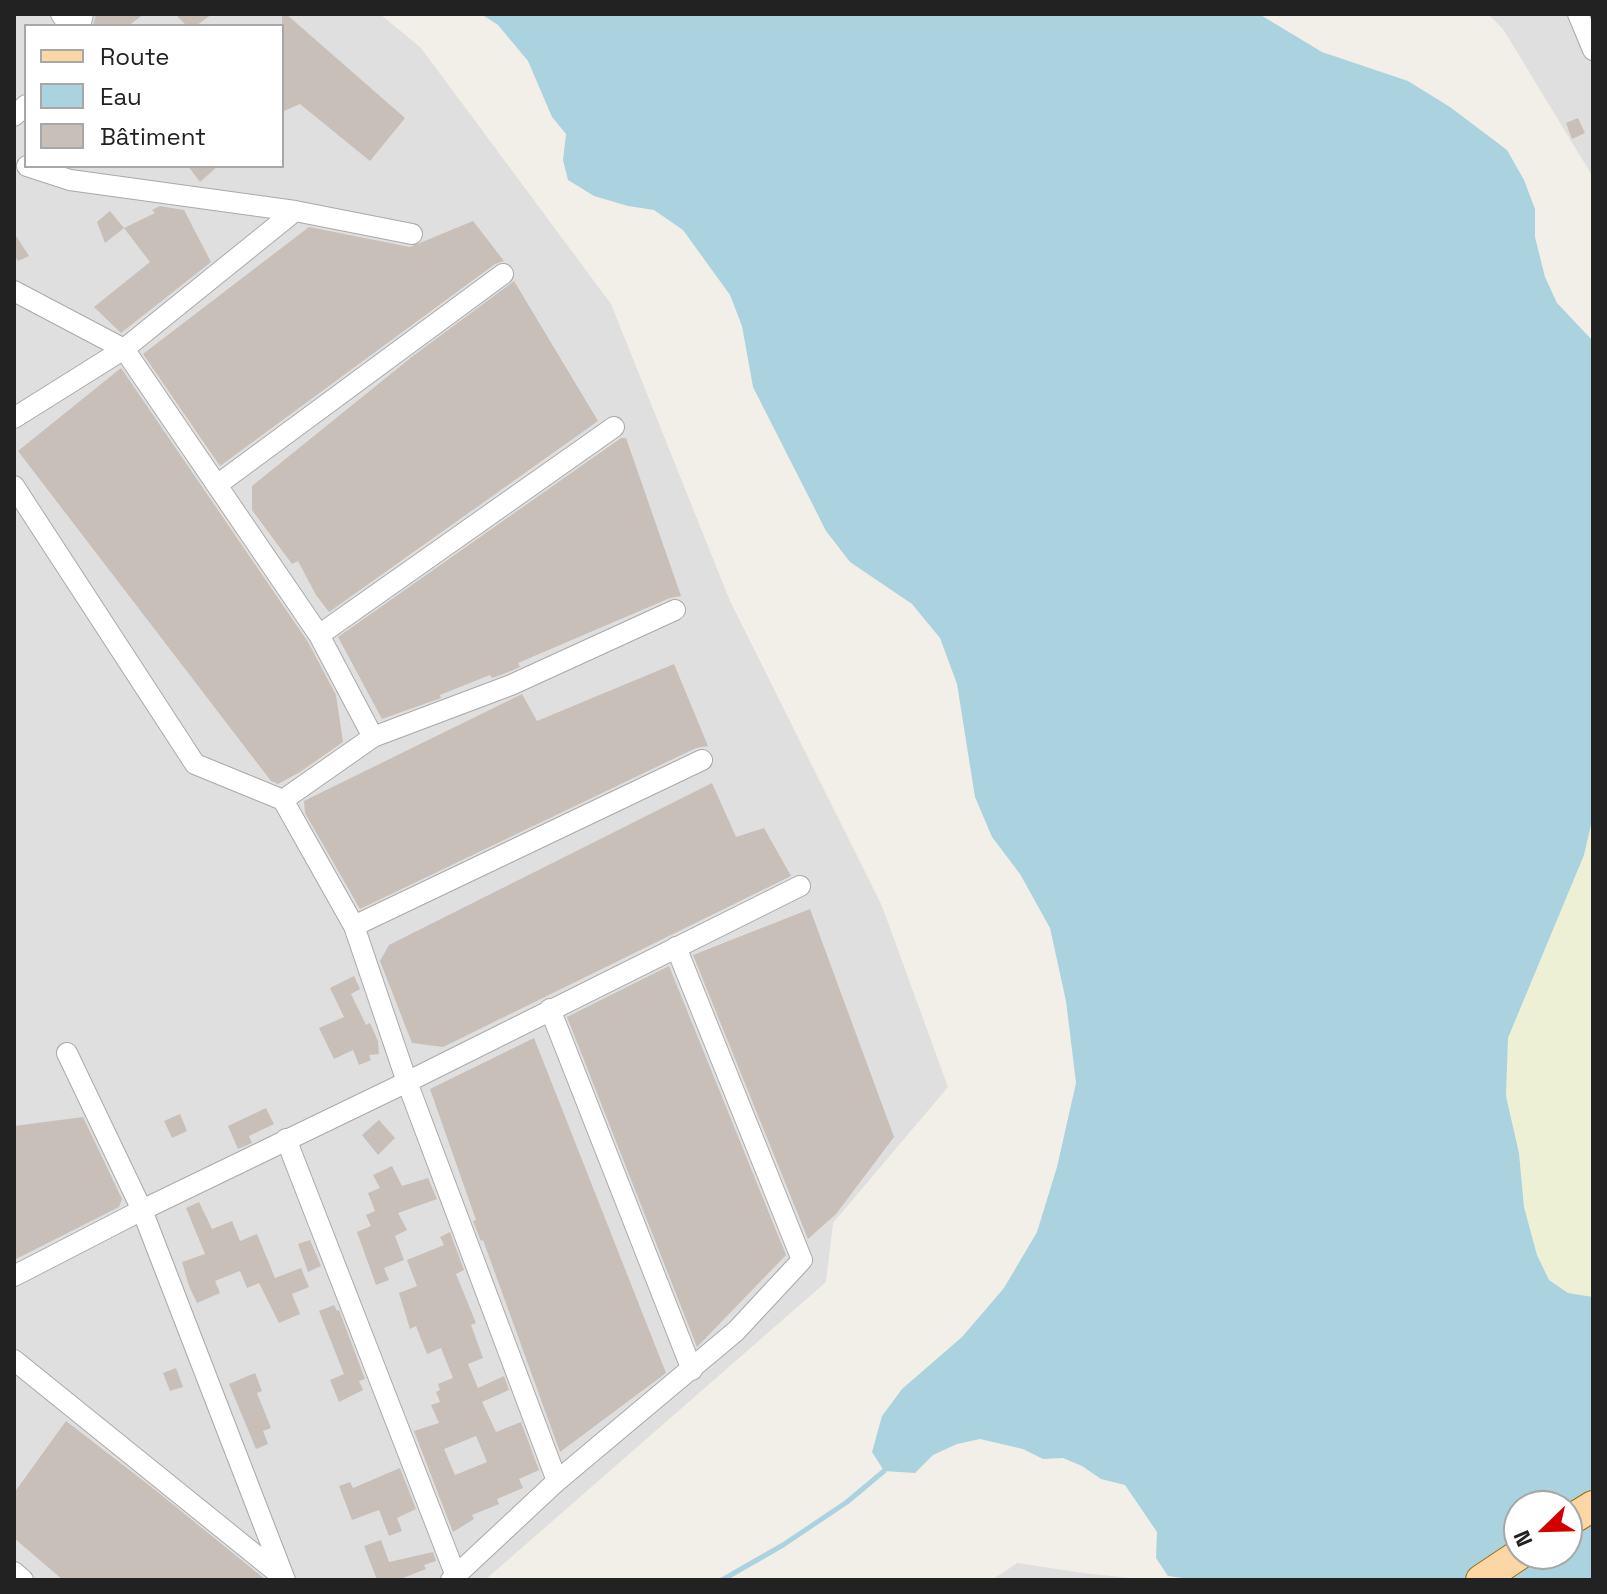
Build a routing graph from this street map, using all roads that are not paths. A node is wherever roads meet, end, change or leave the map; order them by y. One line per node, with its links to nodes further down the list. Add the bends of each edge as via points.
1 (1578, 14): 2 (street)
2 (1593, 50)
3 (32, 168): 4 (street, via 70,180)
4 (295, 211): 5 (street); 8 (street)
5 (412, 234)
6 (503, 274): 11 (street)
7 (14, 291): 8 (street)
8 (124, 349): 9 (street); 11 (street)
9 (14, 418)
10 (614, 427): 14 (street)
11 (217, 485): 14 (street)
12 (14, 486): 17 (street, via 195,764)
13 (675, 610): 15 (street, via 511,685)
14 (319, 635): 15 (street)
15 (373, 737): 17 (street)
16 (702, 760): 19 (street)
17 (283, 800): 19 (street)
18 (800, 886): 20 (street)
19 (354, 926): 23 (street)
20 (676, 947): 21 (street); 28 (street, via 802,1260)
21 (550, 1009): 23 (street); 28 (street)
22 (67, 1053): 25 (street)
23 (407, 1082): 24 (street); 29 (street)
24 (286, 1139): 25 (street); 32 (street)
25 (142, 1210): 26 (street); 33 (street)
26 (14, 1276)
27 (14, 1360): 33 (street)
28 (692, 1370): 29 (street)
29 (557, 1481): 32 (street)
30 (1503, 1565): 35 (main road)
31 (14, 1572): 34 (street)
32 (454, 1578)
33 (284, 1579)
34 (23, 1580)
35 (1481, 1580)

